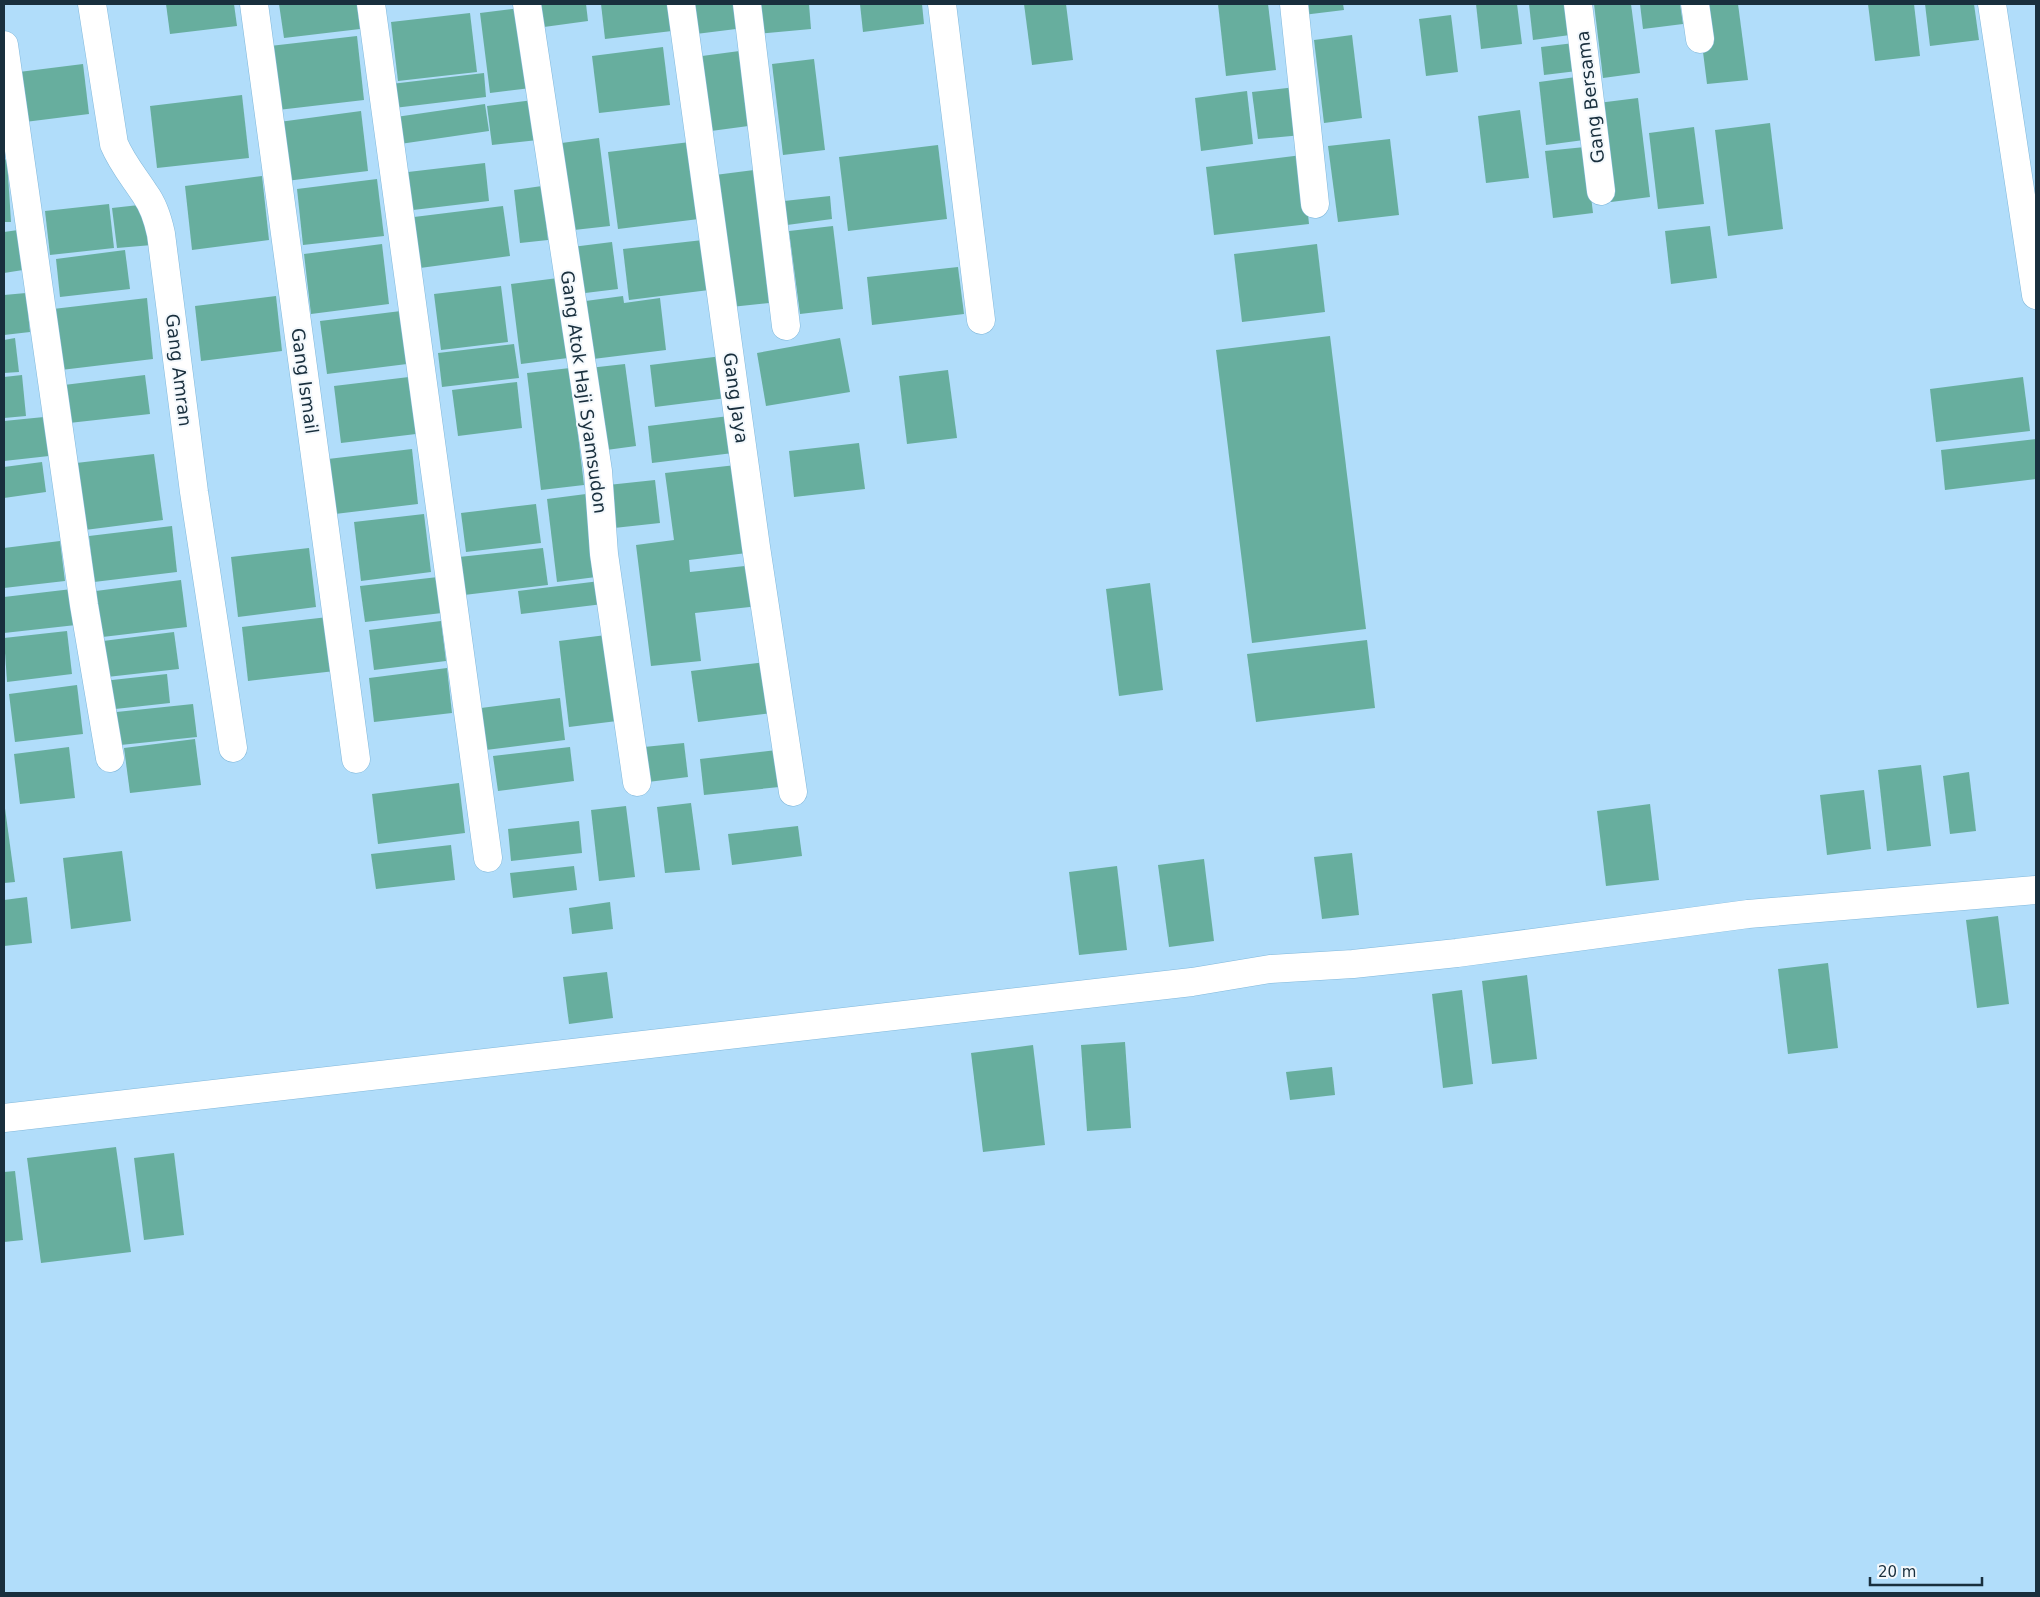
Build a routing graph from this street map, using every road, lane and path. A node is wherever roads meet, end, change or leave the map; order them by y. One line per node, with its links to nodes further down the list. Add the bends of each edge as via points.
1 (92, 4): 19 (street, Gang Amran, via 114,144 146,195 161,234 194,492)
2 (254, 4): 21 (street, Gang Ismail)
3 (371, 4): 24 (street)
4 (527, 4): 22 (street, Gang Atok Haji Syamsudon, via 598,471 604,554)
5 (681, 4): 23 (street, Gang Jaya)
6 (747, 4): 18 (street)
7 (942, 4): 17 (street)
8 (1294, 4): 15 (street)
9 (1578, 4): 14 (street, Gang Bersama)
10 (1695, 4): 12 (street)
11 (1992, 4): 16 (street)
12 (1700, 39)
13 (4, 45): 20 (street, via 84,605)
14 (1601, 191)
15 (1315, 204)
16 (2036, 294)
17 (981, 320)
18 (786, 326)
19 (233, 748)
20 (110, 758)
21 (356, 759)
22 (637, 782)
23 (793, 792)
24 (488, 858)
25 (2036, 890): 26 (street, via 1748,914 1457,954 1270,969 1192,982)
26 (4, 1118)

